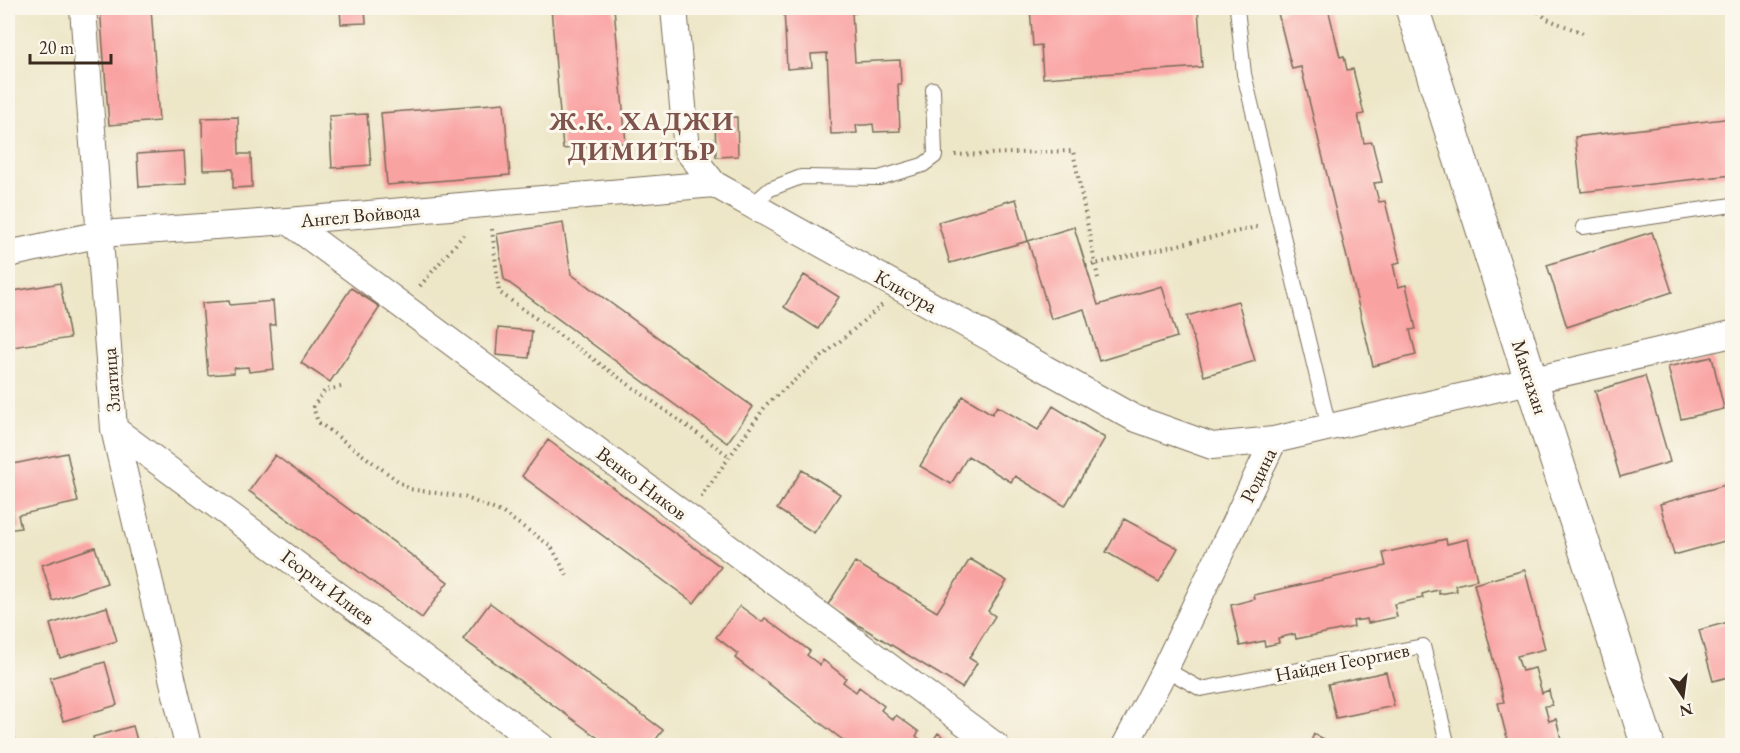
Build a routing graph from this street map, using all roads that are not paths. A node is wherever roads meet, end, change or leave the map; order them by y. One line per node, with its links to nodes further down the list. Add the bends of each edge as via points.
1 (83, 8): 11 (street, Златица)
2 (674, 8): 6 (street, Клисура, via 687,150)
3 (1237, 8): 15 (lane, via 1244,74)
4 (1412, 8): 14 (street, Макгахан)
5 (933, 90): 7 (lane, via 935,156 923,165 879,177 801,177 770,189)
6 (714, 184): 7 (street, Клисура); 9 (street, Ангел Войвода)
7 (752, 205): 17 (street, Клисура, via 1134,418 1212,446)
8 (1732, 205): 10 (lane)
9 (288, 221): 11 (street, Ангел Войвода); 21 (street, Венко Ников)
10 (1583, 227)
11 (101, 234): 12 (street, Ангел Войвода); 16 (street, Златица)
12 (8, 254)
13 (1732, 334): 14 (street)
14 (1531, 381): 15 (street, Родина); 24 (street, Макгахан)
15 (1329, 427): 17 (street, Родина)
16 (114, 429): 19 (street, Златица); 20 (street, Георги Илиев)
17 (1274, 440): 18 (street, Родина)
18 (1165, 669): 22 (street, Родина); 23 (lane, Найден Георгиев, via 1202,689 1423,646)
19 (188, 746)
20 (541, 746)
21 (996, 746)
22 (1125, 746)
23 (1448, 746)
24 (1648, 746)

